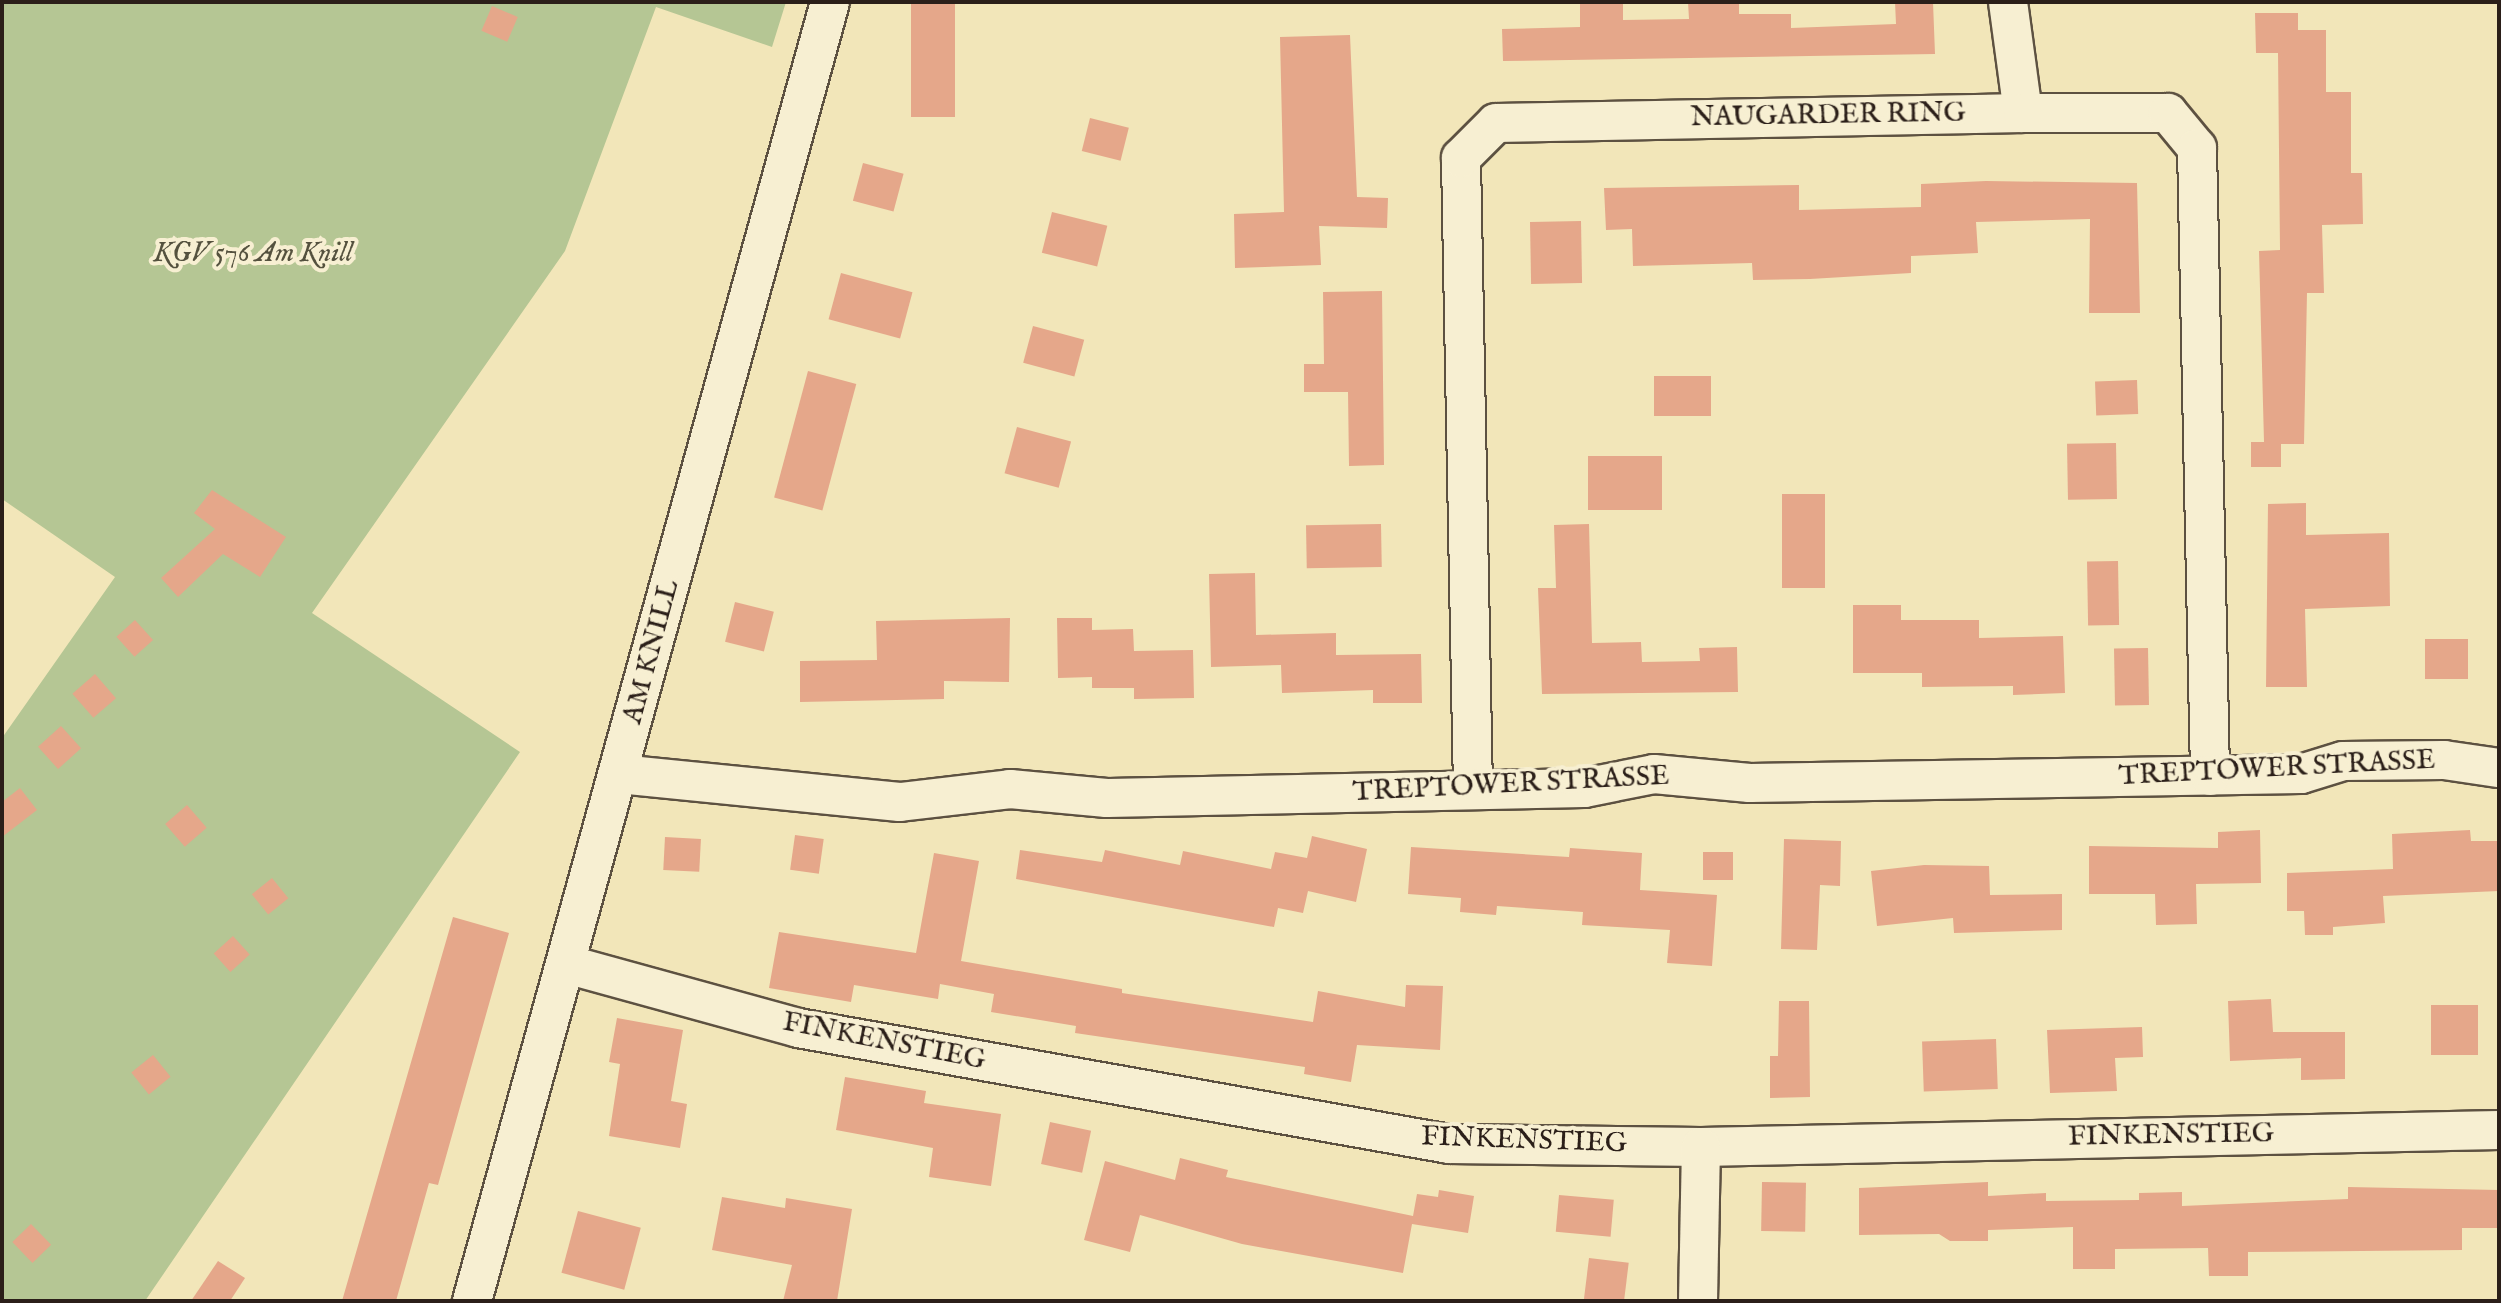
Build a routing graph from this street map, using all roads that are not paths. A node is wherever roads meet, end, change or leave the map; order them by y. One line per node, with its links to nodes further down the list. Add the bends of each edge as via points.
1 (830, 2): 5 (street, AM KNILL)
2 (2008, 2): 3 (street)
3 (2023, 113): 6 (street, NAUGARDER RING, via 2168,113 2197,148); 7 (street, NAUGARDER RING, via 1496,123 1461,158)
4 (2499, 768): 6 (street, TREPTOWER STRASSE, via 2444,760 2343,761 2301,774)
5 (619, 774): 7 (street, TREPTOWER STRASSE, via 900,802 1010,789 1107,798); 8 (street, AM KNILL)
6 (2210, 776): 7 (street, TREPTOWER STRASSE, via 1750,783 1654,774 1584,788)
7 (1473, 790)
8 (566, 964): 10 (street, FINKENSTIEG, via 798,1028 1449,1144); 11 (street, AM KNILL)
9 (2499, 1130): 10 (street, FINKENSTIEG)
10 (1701, 1147): 12 (street)
11 (472, 1301)
12 (1698, 1301)

